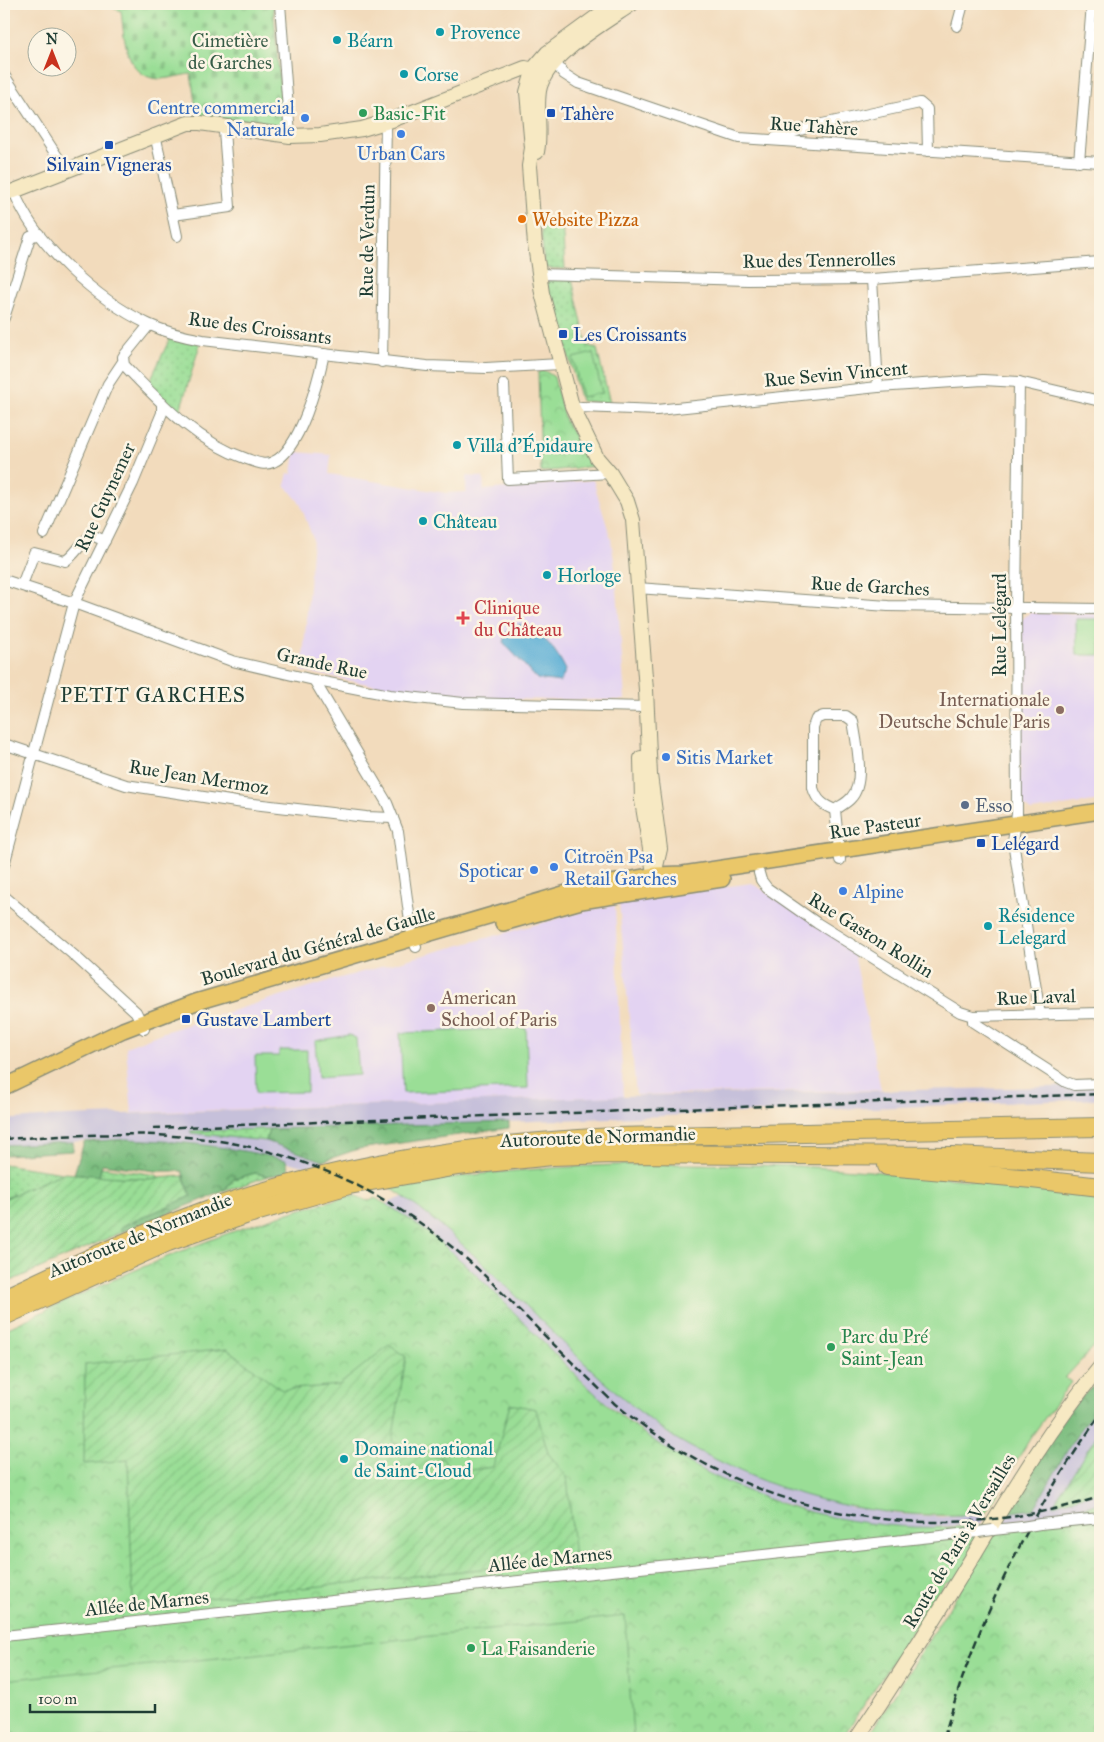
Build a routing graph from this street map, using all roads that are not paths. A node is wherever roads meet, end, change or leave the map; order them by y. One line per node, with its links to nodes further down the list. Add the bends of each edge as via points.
1 (280, 4): 12 (street)
2 (614, 4): 7 (main road)
3 (632, 4): 7 (main road)
4 (963, 4): 6 (street)
5 (1092, 4): 15 (street)
6 (957, 26)
7 (542, 69): 9 (main road, via 524,68); 13 (street, Rue Tahère, via 564,74 578,83 722,134); 23 (main road, via 538,147 531,175)
8 (4, 75): 17 (street)
9 (386, 122): 12 (main road, via 331,134); 28 (street, Rue de Verdun)
10 (224, 131): 19 (street, via 230,207)
11 (155, 134): 12 (main road, via 196,122); 17 (main road); 19 (street)
12 (290, 136)
13 (770, 140): 14 (street, Rue Tahère); 14 (street, via 813,126 920,103 927,109)
14 (928, 151): 15 (street, Rue Tahère)
15 (1079, 162): 16 (street, Rue Tahère)
16 (1100, 162)
17 (66, 170): 18 (main road)
18 (9, 192): 20 (street, Rue des Croissants)
19 (173, 215): 21 (street)
20 (39, 234): 25 (street, via 30,237); 26 (street, Rue des Croissants, via 84,280)
21 (177, 236)
22 (1100, 262): 24 (street, Rue des Tennerolles)
23 (539, 274): 24 (street, Rue des Tennerolles, via 748,280); 30 (main road, via 547,320)
24 (872, 279): 33 (street)
25 (4, 318)
26 (149, 324): 27 (street, Rue des Croissants, via 203,340); 29 (street, via 123,357)
27 (324, 354): 28 (street, Rue des Croissants); 35 (street, via 300,431 272,463 260,463 224,450)
28 (382, 362): 30 (street, Rue des Croissants, via 486,368)
29 (122, 363): 35 (street); 38 (street, via 108,384)
30 (560, 364): 36 (main road)
31 (1019, 382): 33 (street, Rue Sevin Vincent, via 984,380); 34 (street, Rue Sevin Vincent); 44 (street, Rue Lelégard)
32 (504, 384): 37 (street, via 508,479)
33 (878, 387): 36 (street, Rue Sevin Vincent, via 699,407 657,410 582,407)
34 (1100, 402)
35 (162, 404): 39 (street, Rue Guynemer, via 162,413)
36 (573, 410): 37 (main road, via 597,458)
37 (610, 473): 42 (main road, via 627,501 633,520)
38 (44, 534)
39 (104, 541): 41 (street, via 92,535 65,561 34,553); 43 (street, Rue Guynemer)
40 (4, 580): 41 (street, Grande Rue)
41 (22, 585): 43 (street, Grande Rue)
42 (637, 588): 44 (street, Rue de Garches, via 888,606); 47 (main road)
43 (74, 602): 46 (street, Grande Rue, via 232,661); 49 (street, Rue Guynemer)
44 (1016, 608): 45 (street, Rue de Garches); 54 (street, Rue Lelégard, via 1017,814)
45 (1100, 609)
46 (314, 680): 47 (street, Grande Rue, via 390,695 463,703); 52 (street, via 387,802)
47 (647, 711): 58 (main road, via 640,782)
48 (4, 744): 49 (street, Rue Jean Mermoz)
49 (33, 753): 52 (street, Rue Jean Mermoz, via 126,784 236,802 366,818); 56 (street, Rue Guynemer)
50 (835, 810): 50 (street, via 853,797 858,782 859,760 854,721 846,716 823,716 816,719 813,727 813,788 822,804); 55 (street)
51 (1100, 811): 54 (main road, Rue Pasteur)
52 (393, 818): 61 (street, via 398,831)
53 (1100, 818): 54 (main road, Rue Pasteur)
54 (1014, 828): 55 (main road, Rue Pasteur); 63 (street, Rue Lelégard, via 1013,841)
55 (839, 856): 57 (main road, Rue Pasteur); 58 (main road, Rue Pasteur, via 683,874)
56 (4, 865)
57 (759, 873): 58 (main road, Rue Pasteur); 64 (street, Rue Gaston Rollin, via 767,888 817,923 960,1012)
58 (655, 882): 59 (main road, Boulevard du Général de Gaulle); 59 (main road, Boulevard du Général de Gaulle, via 622,881)
59 (602, 890): 61 (main road, Boulevard du Général de Gaulle)
60 (4, 896): 65 (street, via 136,1012)
61 (415, 943): 65 (main road, Boulevard du Général de Gaulle, via 196,1002)
62 (1100, 1012): 63 (street, Rue Laval)
63 (1040, 1015): 64 (street, Rue Laval)
64 (973, 1016): 66 (street, via 973,1022 1066,1082 1074,1085)
65 (142, 1026): 67 (main road, Boulevard du Général de Gaulle); 68 (main road, Boulevard du Général de Gaulle)
66 (1100, 1084)
67 (4, 1087)
68 (4, 1094)
69 (1100, 1127): 73 (highway, Autoroute de Normandie, via 615,1137 457,1150 313,1178 240,1198 163,1227)
70 (839, 1155): 71 (highway, Autoroute de Normandie); 72 (highway, via 855,1163); 74 (highway, Autoroute de Normandie, via 552,1156 458,1166 349,1185 245,1215 168,1242)
71 (1100, 1162)
72 (1100, 1187)
73 (4, 1298)
74 (4, 1316)
75 (1100, 1367): 78 (main road, Route de Paris à Versailles, via 1030,1461 900,1675)
76 (1100, 1518): 77 (street, Allée de Marnes, bridge)
77 (4, 1636)
78 (857, 1738)

